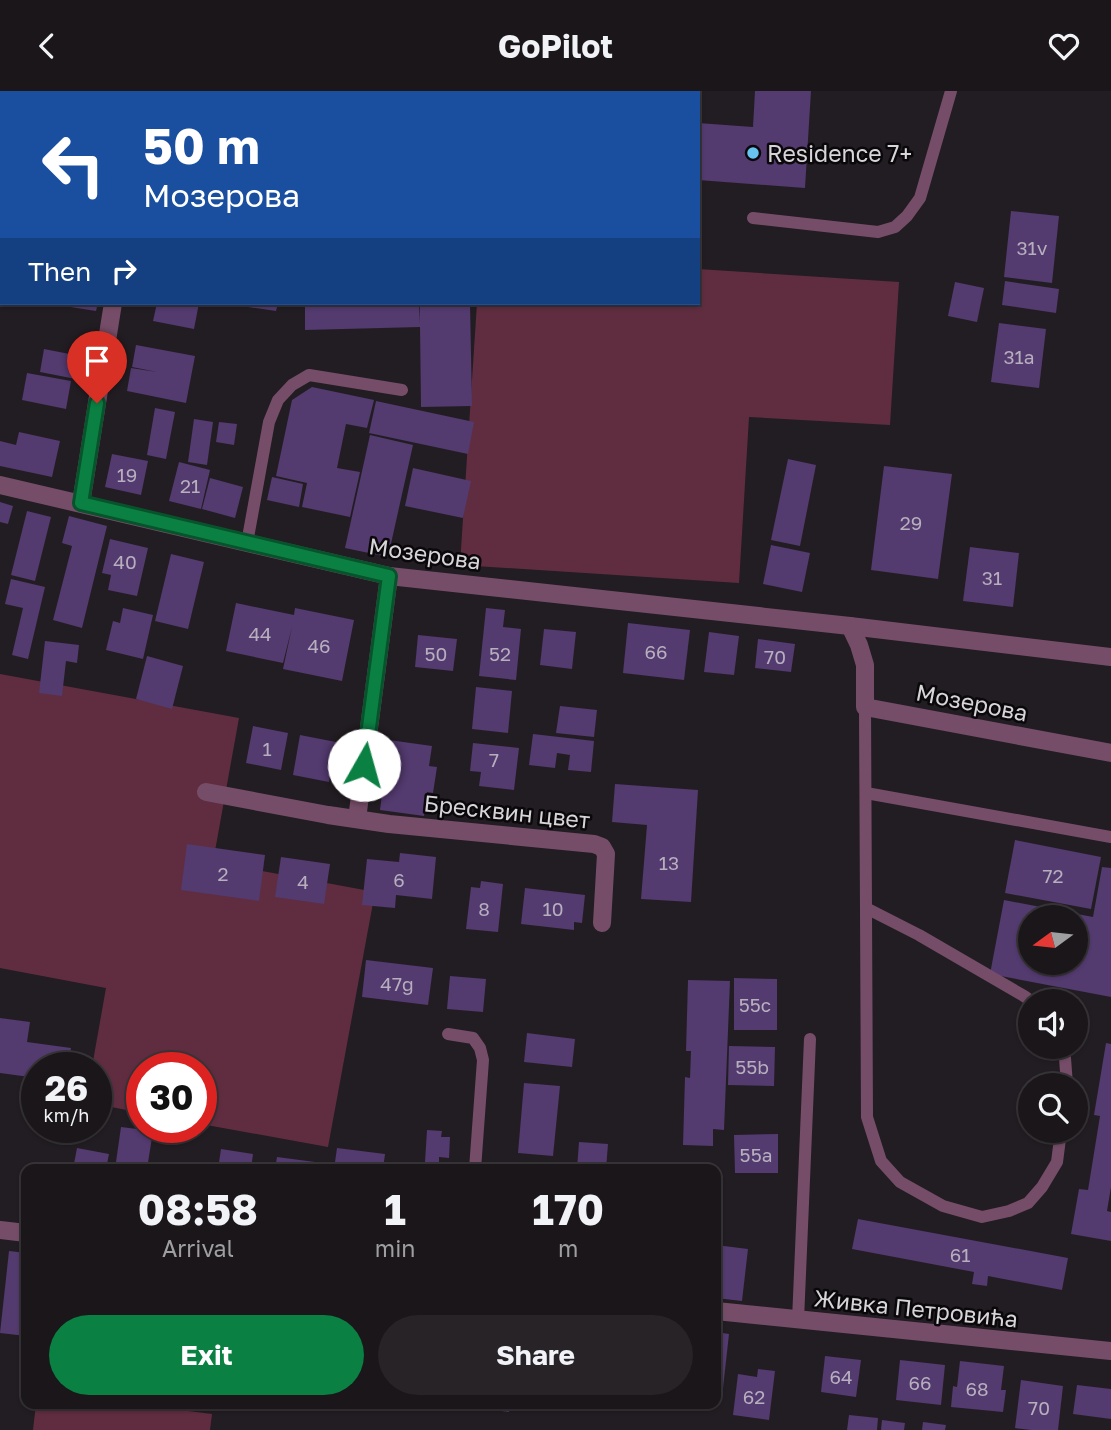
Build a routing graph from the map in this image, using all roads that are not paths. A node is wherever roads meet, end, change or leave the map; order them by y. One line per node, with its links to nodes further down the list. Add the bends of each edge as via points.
1 (951, 91): 2 (lane, via 920,198 895,227 878,232)
2 (753, 218)
3 (113, 305): 6 (street)
4 (402, 390): 7 (lane, via 309,375 292,386 278,400 269,422)
5 (0, 485): 6 (street, Мозерова)
6 (81, 503): 7 (street, Мозерова)
7 (247, 543): 8 (street, Мозерова)
8 (389, 576): 9 (street, Мозерова); 15 (street)
9 (850, 626): 10 (street, Мозерова); 11 (street, via 865,665)
10 (1111, 657)
11 (865, 706): 12 (street, Мозерова); 14 (lane)
12 (1111, 754)
13 (206, 792): 15 (street, Бресквин цвет)
14 (866, 793): 16 (lane); 17 (lane)
15 (357, 819): 18 (street, Бресквин цвет, via 602,847 606,854)
16 (1111, 837)
17 (866, 908): 19 (lane); 22 (lane, via 867,1117 881,1161 900,1182 943,1206 982,1217 1028,1203 1057,1162)
18 (602, 923)
19 (1018, 993)
20 (448, 1034): 23 (lane, via 473,1038 483,1060)
21 (810, 1039): 27 (lane)
22 (1059, 1143)
23 (475, 1164)
24 (0, 1230): 25 (street)
25 (21, 1232)
26 (721, 1312): 27 (street, Живка Петровића)
27 (798, 1320): 28 (street, Живка Петровића)
28 (1111, 1351)

